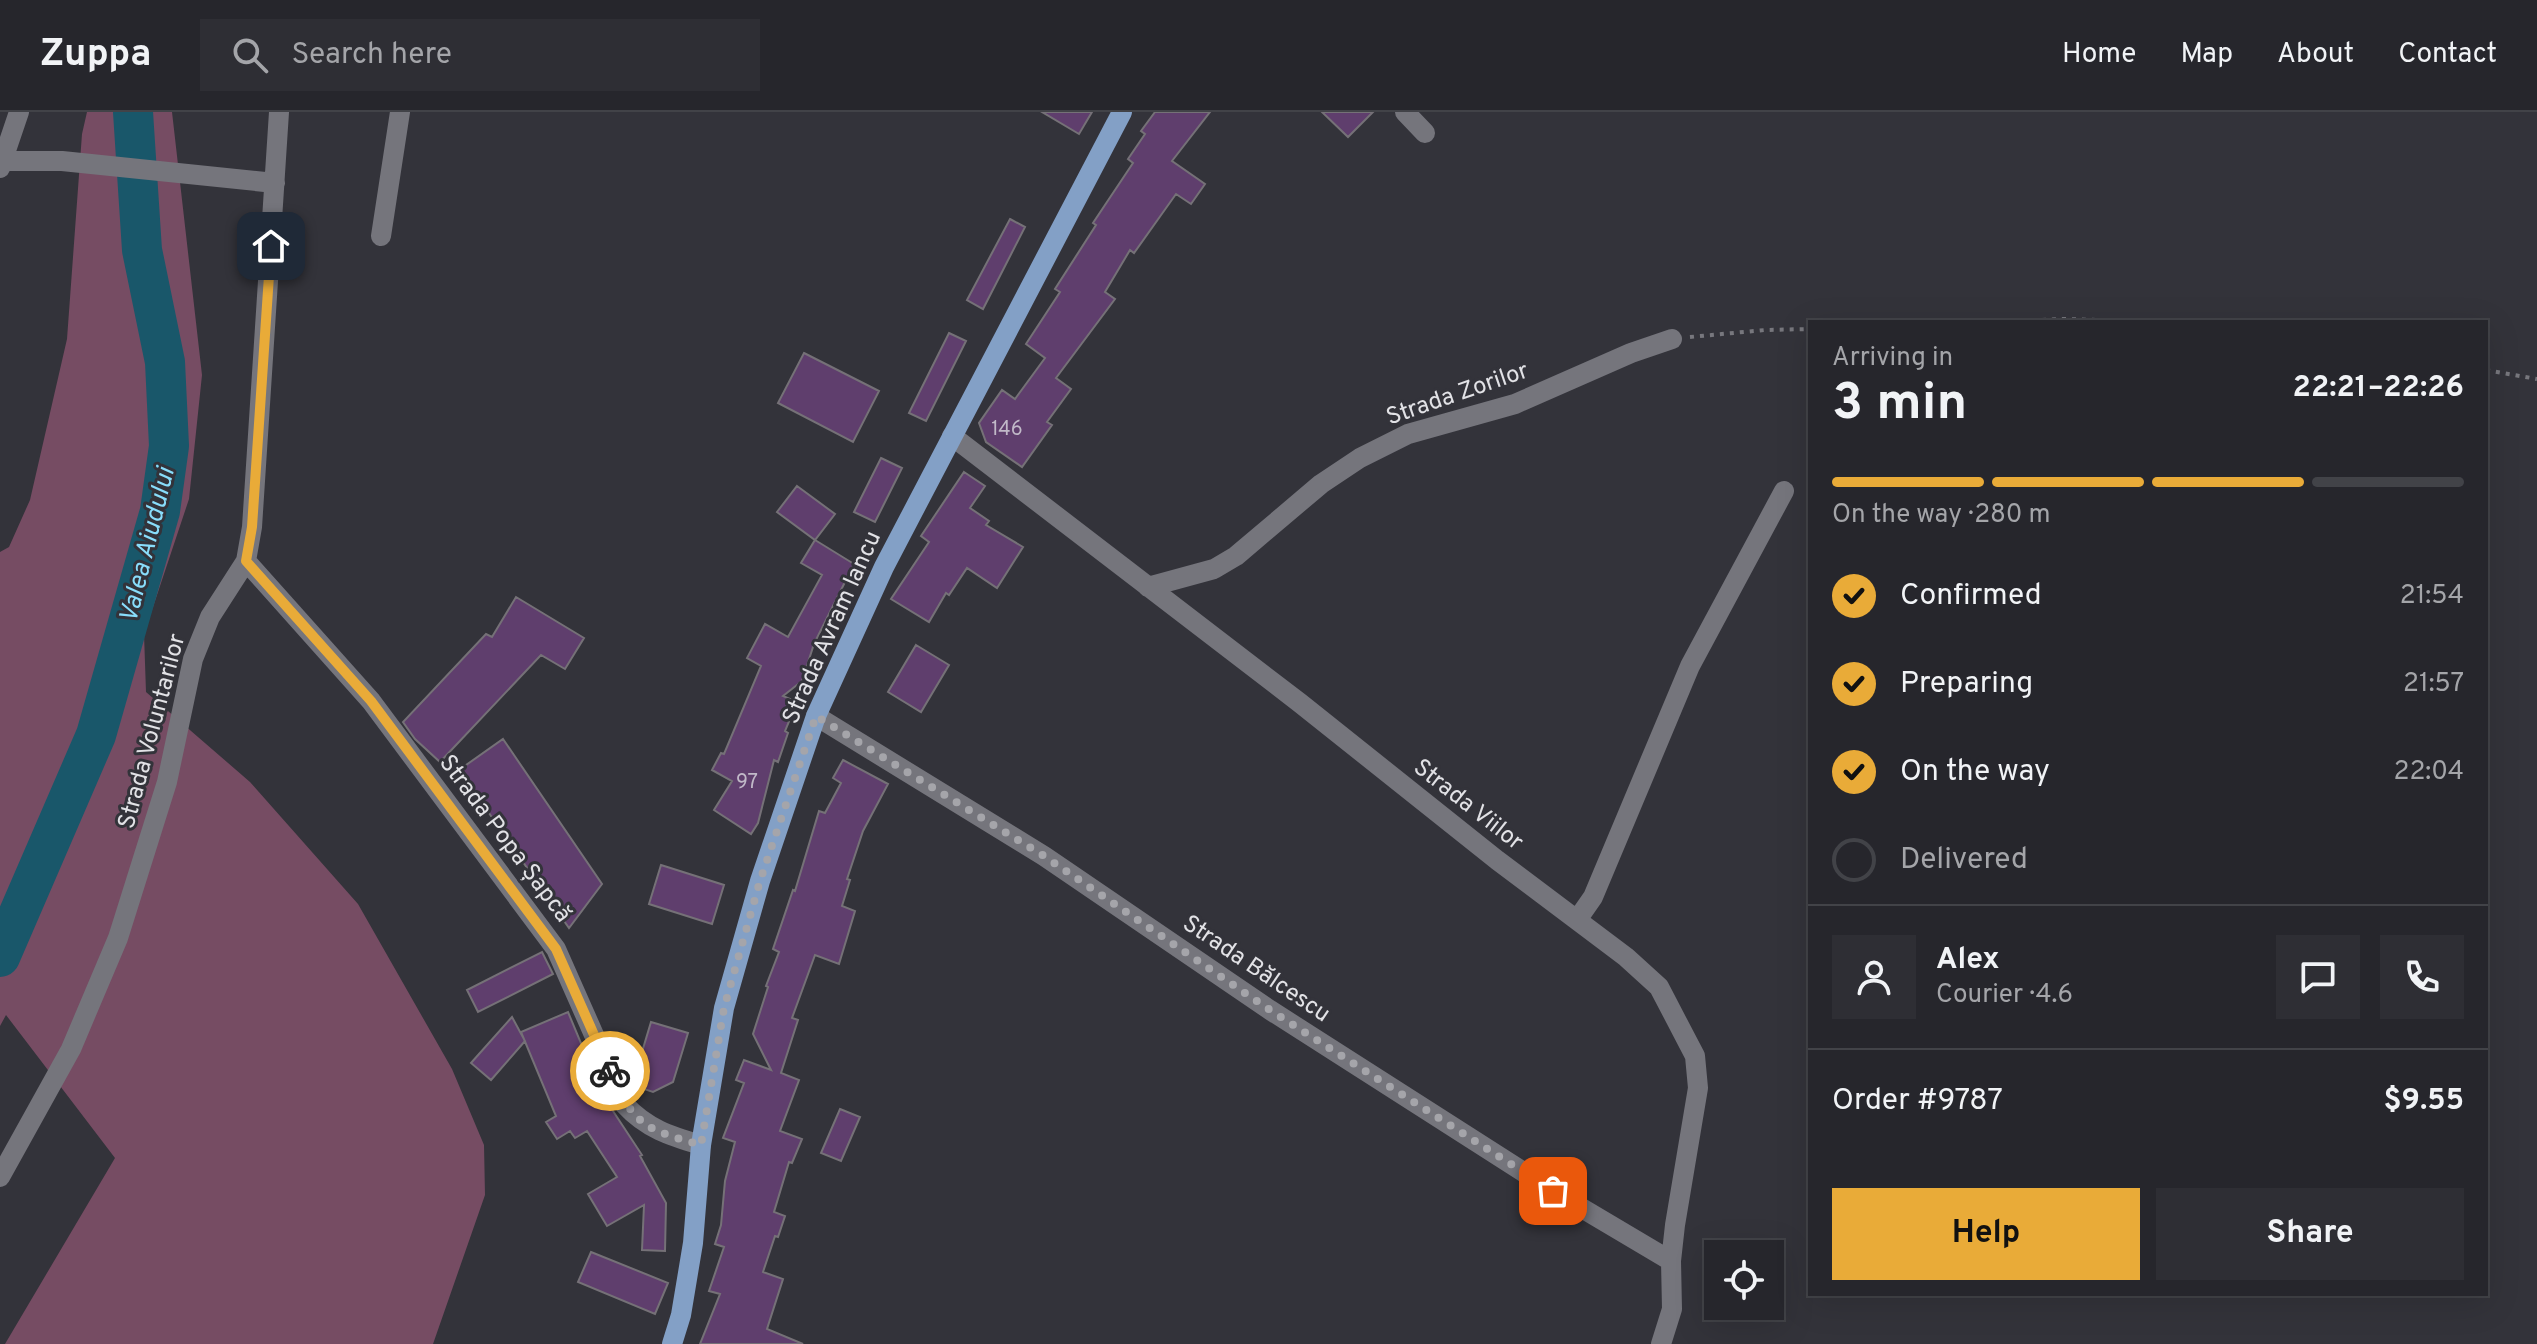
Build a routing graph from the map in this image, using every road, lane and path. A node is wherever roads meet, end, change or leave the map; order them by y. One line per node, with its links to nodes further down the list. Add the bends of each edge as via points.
1 (19, 112): 7 (street)
2 (279, 112): 8 (street, Strada Voluntarilor)
3 (400, 112): 9 (street)
4 (1122, 112): 16 (main road, Strada Avram Iancu)
5 (1405, 112): 6 (street)
6 (1425, 133)
7 (1, 163): 8 (street, via 62,161)
8 (275, 183): 18 (street, Strada Voluntarilor)
9 (381, 236)
10 (2040, 320): 11 (path)
11 (2097, 320)
12 (1808, 329): 13 (path)
13 (1672, 339): 19 (street, Strada Zorilor, via 1515,404 1408,434 1321,484 1236,556 1199,574)
14 (2488, 370): 15 (path)
15 (2537, 379)
16 (952, 436): 19 (street, Strada Viilor); 20 (main road, Strada Avram Iancu)
17 (1784, 491): 21 (street, via 1690,666 1593,897)
18 (246, 561): 22 (street, Strada Popa Șapcă, via 371,701 556,949 625,1105 639,1121); 23 (street, Strada Voluntarilor, via 210,617 193,659 167,782 118,938 71,1049)
19 (1148, 587): 21 (street, Strada Viilor)
20 (816, 716): 22 (main road, Strada Avram Iancu, via 724,1008); 24 (street, Strada Bălcescu, via 1044,856 1270,1010)
21 (1577, 920): 24 (street, Strada Viilor, via 1659,987 1695,1056 1698,1088)
22 (701, 1145): 25 (main road, Strada Avram Iancu, via 693,1243)
23 (0, 1177)
24 (1671, 1261): 26 (street, Strada Viilor, via 1672,1309)
25 (672, 1344)
26 (1661, 1344)

